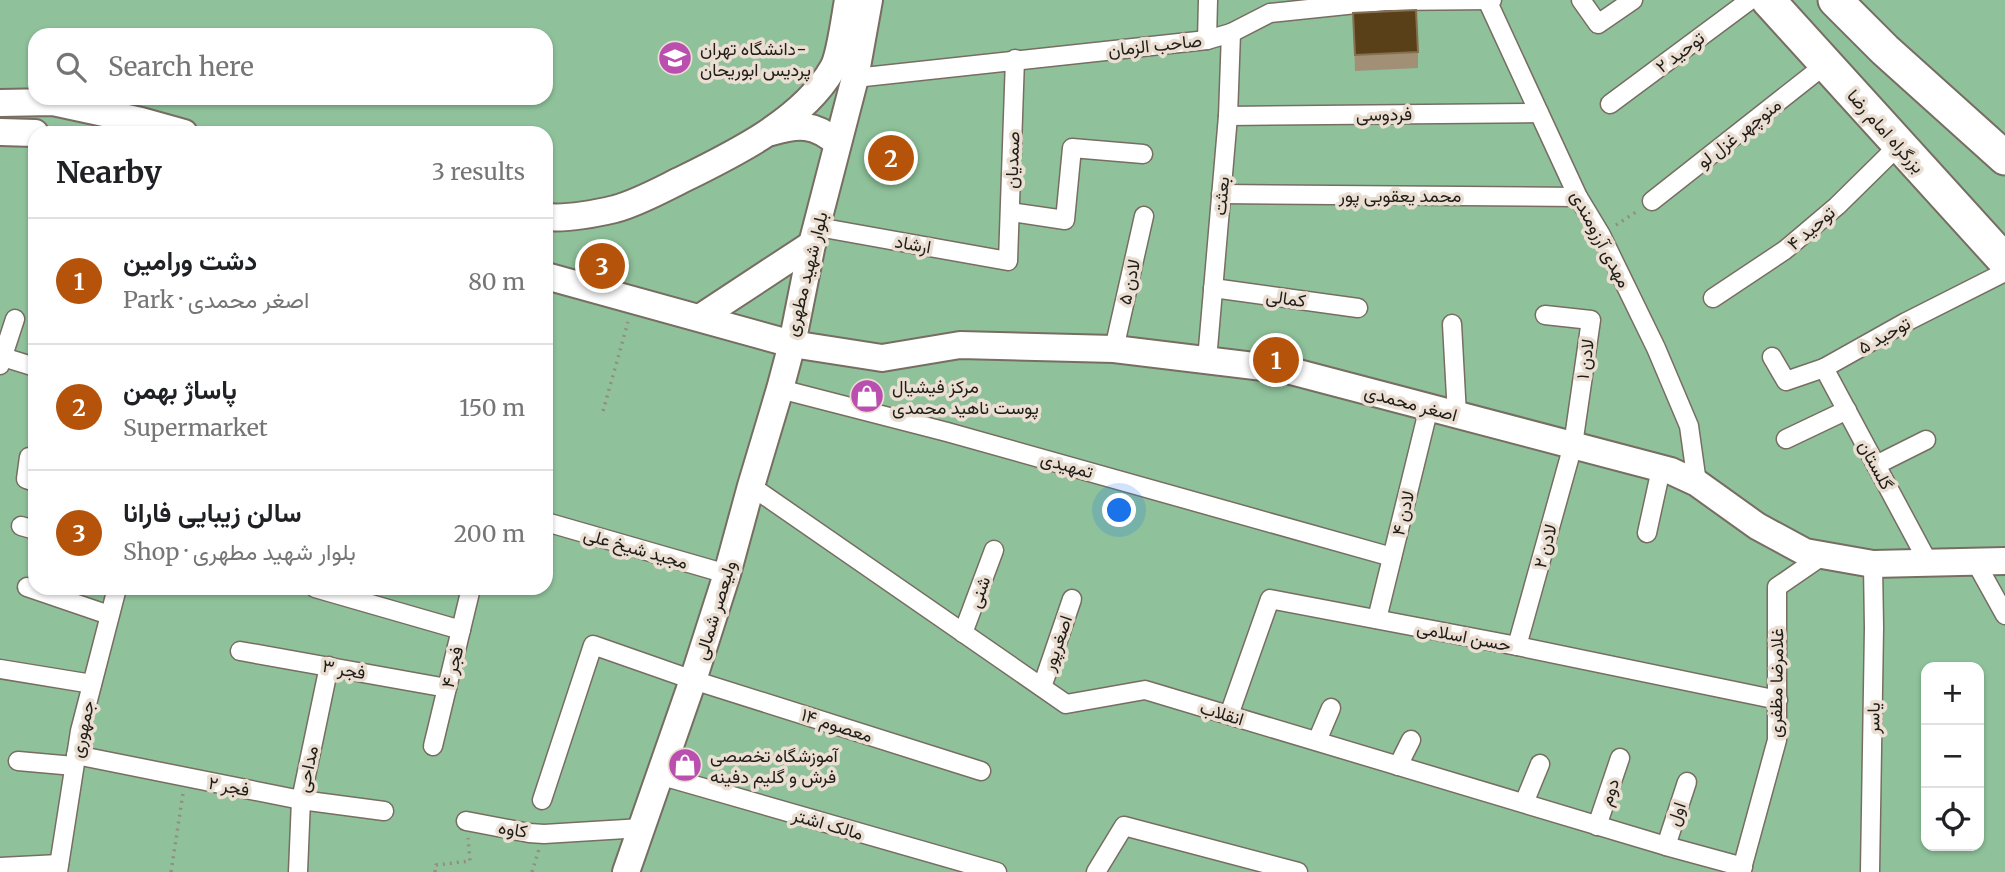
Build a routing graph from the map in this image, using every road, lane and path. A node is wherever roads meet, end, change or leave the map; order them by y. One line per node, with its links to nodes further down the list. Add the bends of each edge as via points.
1 (848, 0): 23 (street, via 834,66 808,101)
2 (869, 0): 14 (street, بلوار شهید مطهری)
3 (1208, 0): 11 (street)
4 (1490, 0): 10 (street, صاحب الزمان, via 1385,1 1270,13); 19 (street, مهدی آرزومندی)
5 (1581, 0): 6 (street, via 1598,24)
6 (1633, 0)
7 (1750, 0): 17 (street, توحید ۲)
8 (1768, 0): 13 (highway, بزرگراه امام رضا)
9 (1835, 0): 28 (highway)
10 (1231, 33): 11 (street, صاحب الزمان); 20 (street, بعثت)
11 (1207, 40): 12 (street, صاحب الزمان)
12 (1015, 60): 14 (street, صاحب الزمان); 32 (street, صمدیان)
13 (1826, 64): 26 (highway, بزرگراه امام رضا); 31 (street, منوچهر غزل لو)
14 (855, 78): 25 (street, بلوار شهید مطهری)
15 (0, 103): 16 (street)
16 (28, 103)
17 (1610, 104)
18 (63, 105): 21 (street)
19 (1539, 113): 20 (street, فردوسی); 30 (street, مهدی آرزومندی)
20 (1228, 116): 29 (street, بعثت)
21 (159, 126)
22 (0, 132): 24 (street)
23 (768, 132): 25 (street, via 814,128); 34 (street, via 654,193 616,208)
24 (28, 133)
25 (836, 143): 35 (street, بلوار شهید مطهری)
26 (1899, 145): 38 (highway, بزرگراه امام رضا); 42 (street, توحید ۴, via 1785,250)
27 (1143, 153): 32 (street, via 1072,148 1065,220)
28 (2005, 158)
29 (1221, 194): 30 (street, محمد یعقوبی پور); 41 (street, بعثت)
30 (1578, 197): 36 (street, مهدی آرزومندی)
31 (1652, 201): 36 (path)
32 (1011, 212): 37 (street, صمدیان)
33 (1144, 215): 50 (street, لادن ۵)
34 (553, 218)
35 (815, 235): 37 (street, ارشاد); 46 (street); 49 (street, بلوار شهید مطهری)
36 (1601, 235): 66 (street, مهدی آرزومندی, via 1689,426)
37 (1008, 261)
38 (2005, 261)
39 (2005, 272): 55 (street, توحید ۵)
40 (553, 278): 43 (street, بلوار شهید مطهری)
41 (1213, 288): 44 (street, کمالی); 53 (street, بعثت)
42 (1713, 298)
43 (634, 301): 46 (street, بلوار شهید مطهری); 59 (path)
44 (1358, 308)
45 (1545, 316): 63 (street, لادن ۱, via 1591,320)
46 (701, 317): 49 (street, بلوار شهید مطهری)
47 (15, 319): 52 (street)
48 (1452, 324): 60 (street)
49 (792, 344): 50 (street, اصغر محمدی, via 882,358 960,345); 56 (street, ولیعصر شمالی)
50 (1114, 349): 53 (street, اصغر محمدی)
51 (1772, 357): 55 (street, توحید ۵, via 1786,382)
52 (1, 359): 54 (street)
53 (1207, 360): 57 (street, اصغر محمدی, via 1287,370)
54 (28, 365)
55 (1824, 368): 58 (street, گلستان)
56 (780, 389): 67 (street, ولیعصر شمالی); 72 (street, تمهیدی)
57 (1429, 407): 60 (street, اصغر محمدی); 72 (street, لادن ۴)
58 (1847, 410): 61 (street); 64 (street, گلستان)
59 (603, 411)
60 (1457, 415): 63 (street, اصغر محمدی)
61 (1786, 439)
62 (1926, 440): 64 (street)
63 (1573, 445): 65 (street, اصغر محمدی); 88 (street, لادن ۲)
64 (1876, 465): 74 (street, گلستان)
65 (1661, 469): 66 (street, اصغر محمدی); 69 (street)
66 (1697, 483): 71 (street, اصغر محمدی, via 1757,526)
67 (751, 485): 77 (street, ولیعصر شمالی); 87 (street, انقلاب)
68 (553, 524): 77 (street, مجید شیخ علی)
69 (1647, 533)
70 (994, 550): 87 (street, شنی)
71 (1822, 556): 76 (street, اصغر محمدی); 96 (street, غلامرضا مظفری, via 1777,587)
72 (1392, 557): 85 (street, لادن ۴)
73 (2005, 561): 75 (street, اصغر محمدی)
74 (1927, 562): 75 (street, اصغر محمدی); 76 (street, اصغر محمدی)
75 (1975, 562): 84 (street)
76 (1873, 564): 129 (street, یاسر)
77 (727, 574): 92 (street, ولیعصر شمالی)
78 (51, 595): 83 (street)
79 (115, 595): 83 (street, جمهوری)
80 (339, 595): 86 (street)
81 (469, 595): 86 (street, فجر ۴)
82 (1072, 598): 94 (street, اصغرپور)
83 (110, 615): 93 (street, جمهوری)
84 (2005, 615)
85 (1377, 620): 88 (street, حسن اسلامی); 98 (street, حسن اسلامی, via 1270,598)
86 (461, 630): 95 (street, فجر ۴)
87 (963, 634): 94 (street, انقلاب)
88 (1517, 646): 96 (street, حسن اسلامی)
89 (240, 650): 90 (street, فجر ۳)
90 (329, 666): 95 (street, فجر ۳); 111 (street, مداحی)
91 (0, 669): 93 (street)
92 (693, 680): 107 (street, ۱۴ معصوم); 108 (street, ولیعصر شمالی); 112 (street, ۱۴ معصوم, via 593,645)
93 (92, 684): 104 (street, جمهوری)
94 (1042, 687): 98 (street, انقلاب, via 1066,704 1145,690)
95 (447, 688): 101 (street, فجر ۴)
96 (1778, 700): 121 (street, غلامرضا مظفری, via 1777,740)
97 (1331, 708): 100 (street)
98 (1228, 715): 100 (street, انقلاب)
99 (1411, 740): 106 (street)
100 (1317, 741): 106 (street, انقلاب)
101 (432, 746)
102 (1620, 758): 116 (street, دوم)
103 (18, 761): 104 (street, فجر ۲)
104 (75, 761): 109 (street, فجر ۲); 120 (street, جمهوری)
105 (1540, 764): 113 (street)
106 (1398, 766): 113 (street, انقلاب)
107 (981, 771)
108 (659, 775): 117 (street, ولیعصر شمالی); 127 (street, مالک اشتر)
109 (185, 777): 111 (street, فجر ۲); 123 (path)
110 (1687, 782): 118 (street, اول)
111 (300, 800): 114 (street, فجر ۲); 124 (street, مداحی)
112 (542, 800)
113 (1524, 803): 116 (street, انقلاب)
114 (384, 811)
115 (466, 821): 117 (street, کاوه, via 544,834); 125 (path, via 470,861 436,865)
116 (1597, 826): 118 (street, انقلاب)
117 (642, 828): 126 (street, ولیعصر شمالی)
118 (1666, 846): 121 (street, انقلاب)
119 (0, 867): 120 (street)
120 (58, 868)
121 (1742, 869)
122 (1291, 871): 128 (street, via 1124,826)
123 (171, 872)
124 (298, 872)
125 (435, 872)
126 (626, 872)
127 (997, 872)
128 (1096, 872)
129 (1870, 872)

